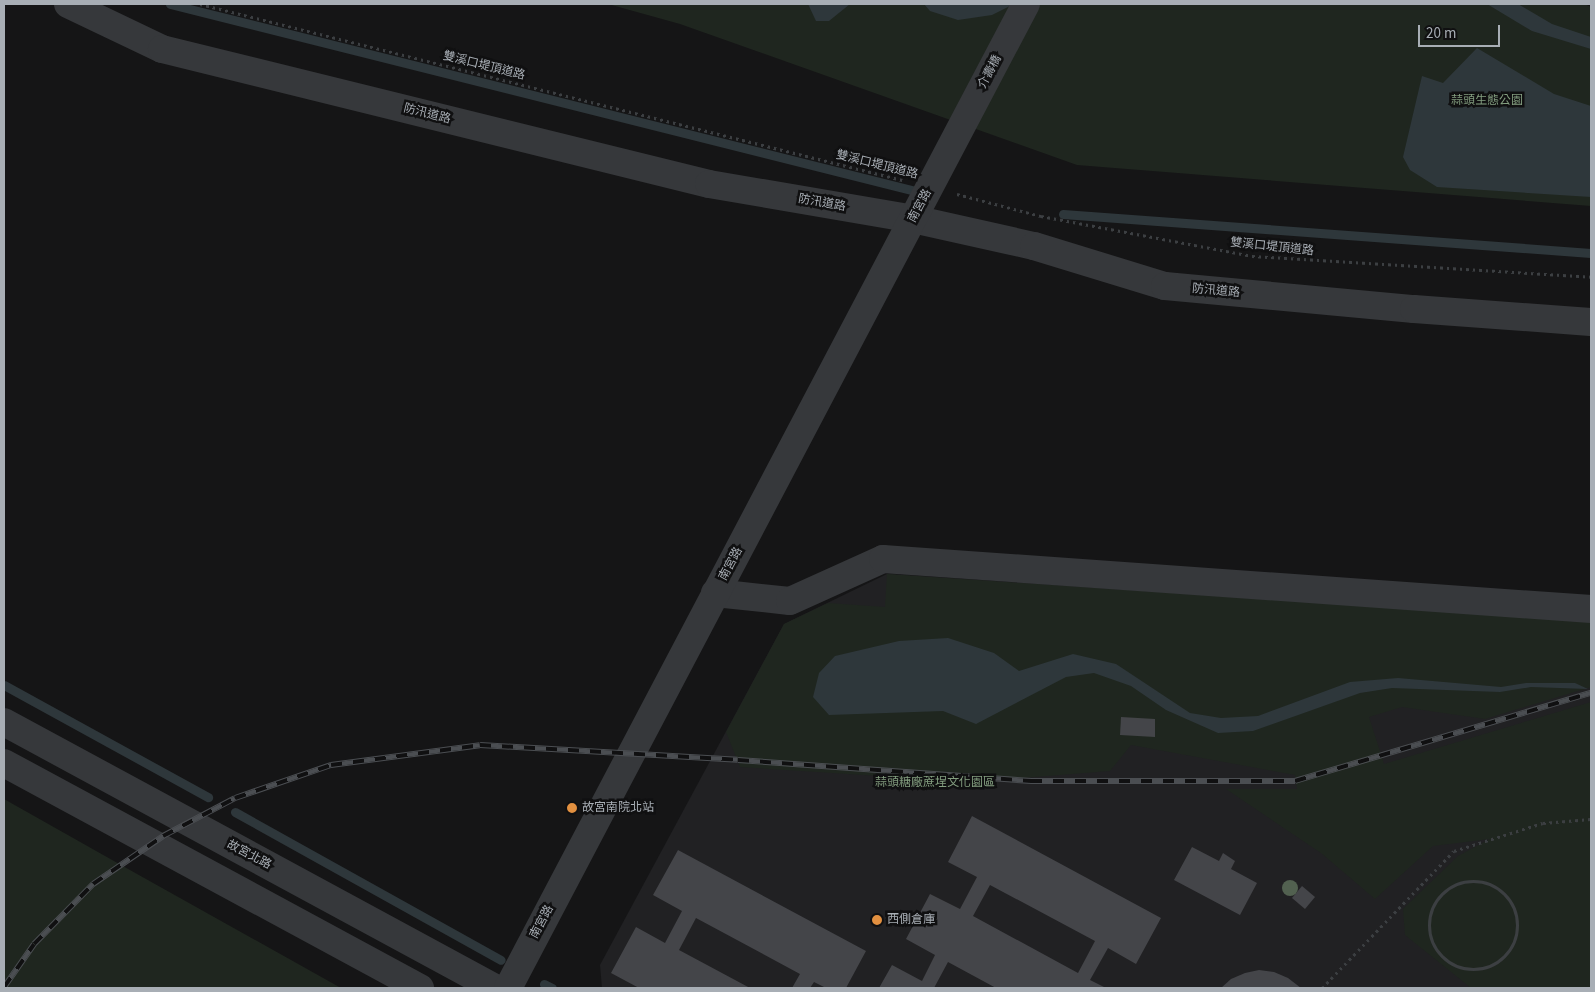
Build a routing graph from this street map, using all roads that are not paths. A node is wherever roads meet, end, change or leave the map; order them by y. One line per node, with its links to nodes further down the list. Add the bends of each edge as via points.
1 (68, 4): 4 (street, 防汛道路, via 162,49 709,184)
2 (1026, 4): 3 (street, 介壽橋)
3 (955, 140): 4 (street, 南宮路)
4 (913, 219): 5 (street, 防汛道路, via 1034,246 1165,286); 6 (street, 南宮路)
5 (1591, 322)
6 (715, 594): 7 (street, via 790,601 883,559); 12 (street, 南宮路)
7 (1591, 609)
8 (4, 722): 11 (street, 故宮北路)
9 (4, 763): 10 (street)
10 (420, 988)
11 (495, 988)
12 (508, 988)

